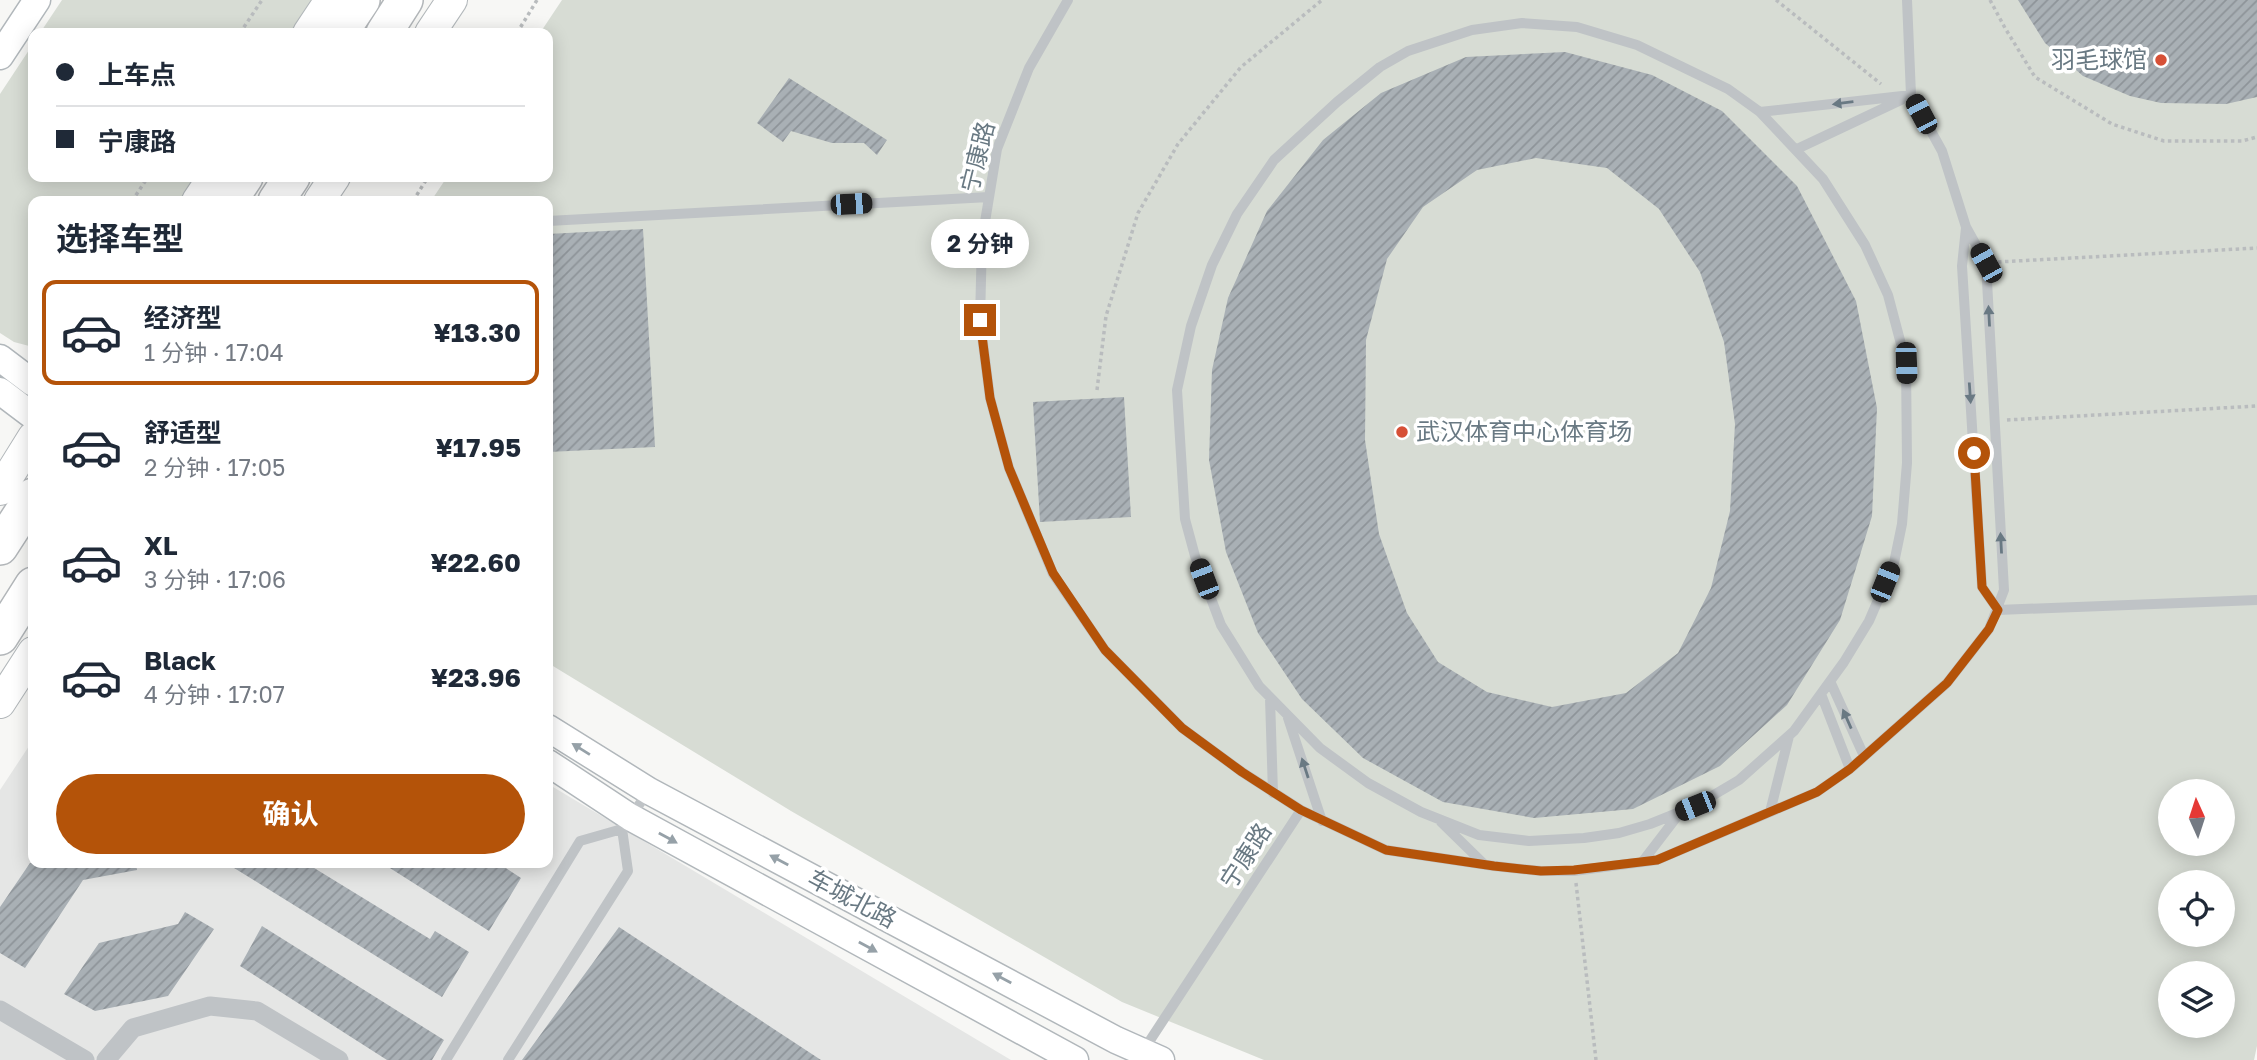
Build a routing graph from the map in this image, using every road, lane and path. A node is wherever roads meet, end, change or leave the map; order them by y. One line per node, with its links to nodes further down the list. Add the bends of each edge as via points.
1 (37, 0): 19 (main road)
2 (262, 0): 13 (path)
3 (330, 0): 14 (main road)
4 (362, 0): 15 (highway)
5 (405, 0): 16 (highway)
6 (452, 0): 17 (main road)
7 (537, 0): 18 (path)
8 (1068, 0): 25 (lane, 宁康路, via 1028,68 997,149)
9 (1322, 0): 32 (path, via 1241,67 1178,144 1138,213 1106,316)
10 (1776, 0): 21 (path)
11 (1907, 0): 20 (lane)
12 (1990, 0): 23 (path, via 2035,77 2112,124 2164,141)
13 (243, 28)
14 (311, 28)
15 (343, 28)
16 (387, 28)
17 (433, 28)
18 (520, 28)
19 (0, 56)
20 (1911, 95): 21 (lane); 24 (lane); 27 (lane, via 1942,151)
21 (1895, 97): 22 (lane, one-way to 22)
22 (1760, 112): 24 (lane); 48 (lane, via 1728,89 1637,45 1577,27 1522,23 1472,30 1408,51 1370,75 1274,160 1237,214 1212,265 1191,326 1177,390 1185,519 1195,556 1221,625)
23 (2257, 137)
24 (1797, 149): 46 (lane, via 1823,179 1865,245 1888,295 1906,363 1907,463 1894,563 1869,621)
25 (989, 197): 26 (lane); 57 (lane, 宁康路, via 982,240 980,320 990,398 1009,468 1053,573 1105,650 1182,728)
26 (553, 221)
27 (1966, 227): 29 (lane); 43 (lane, one-way to 43, via 1962,266 1982,587)
28 (2257, 248): 29 (path)
29 (1986, 263): 36 (lane, one-way to 29)
30 (0, 358): 31 (main road)
31 (28, 379)
32 (1097, 390)
33 (0, 391): 35 (main road)
34 (2257, 406): 36 (path)
35 (28, 412)
36 (1994, 421): 43 (lane, one-way to 36, via 2004,590)
37 (28, 446): 38 (main road)
38 (0, 490)
39 (28, 504): 40 (highway)
40 (0, 547)
41 (28, 592): 44 (highway)
42 (2257, 600): 43 (lane)
43 (1998, 610): 53 (lane, via 1989,629 1947,683)
44 (0, 637)
45 (28, 660): 49 (main road)
46 (1830, 681): 47 (lane); 53 (lane, one-way to 46)
47 (1821, 694): 52 (lane); 55 (lane)
48 (1270, 698): 50 (lane); 57 (lane)
49 (0, 703)
50 (1287, 715): 61 (lane, via 1320,748 1368,783); 62 (lane, one-way to 50)
51 (553, 731): 56 (main road, 车城北路, one-way to 51)
52 (1789, 736): 59 (lane, via 1740,780); 60 (lane)
53 (1864, 756): 55 (lane)
54 (553, 767): 63 (main road, 车城北路)
55 (1850, 769): 60 (lane, via 1817,792)
56 (649, 791): 63 (lane); 68 (main road, 车城北路, one-way to 56)
57 (1273, 793): 58 (lane, 宁康路)
58 (1301, 810): 62 (lane); 69 (lane, 宁康路)
59 (1681, 812): 61 (lane, via 1619,833 1529,841 1479,835); 64 (lane)
60 (1770, 812): 64 (lane, via 1657,860)
61 (1438, 819): 65 (lane)
62 (1322, 821): 65 (lane, via 1386,850)
63 (626, 823): 73 (lane, via 580,841); 74 (lane, via 628,871); 75 (main road, 车城北路, one-way to 75)
64 (1643, 861): 66 (lane)
65 (1486, 865): 66 (lane)
66 (1574, 870): 76 (path)
67 (0, 1010): 70 (street)
68 (1110, 1050): 69 (main road, 车城北路)
69 (1152, 1056)
70 (85, 1060)
71 (106, 1060): 72 (street, via 133,1028 210,1006 257,1011)
72 (339, 1060)
73 (446, 1060)
74 (508, 1060)
75 (1074, 1060)
76 (1596, 1060)

